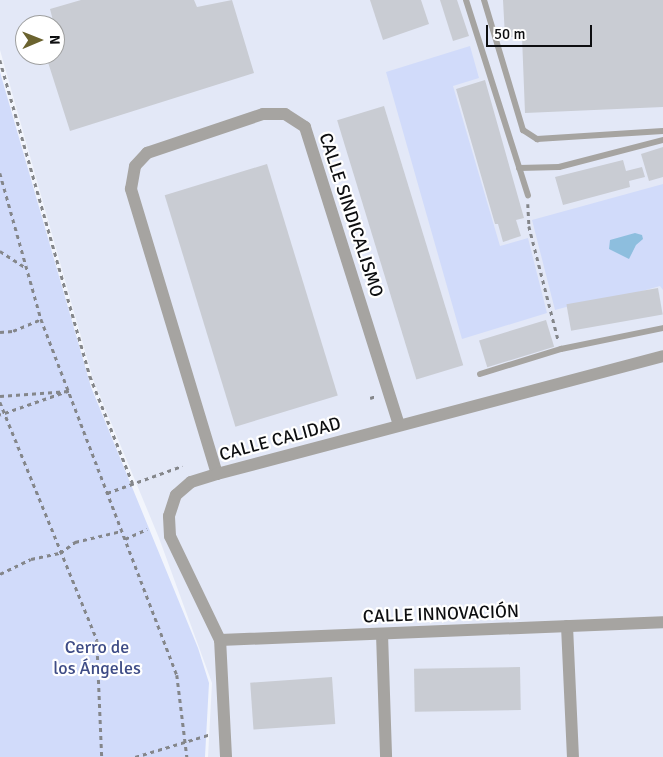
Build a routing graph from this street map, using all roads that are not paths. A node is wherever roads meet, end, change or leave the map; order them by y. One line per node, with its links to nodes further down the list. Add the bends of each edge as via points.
1 (466, 0): 5 (lane)
2 (484, 0): 3 (lane, via 523,130 537,139)
3 (663, 131)
4 (663, 140): 5 (lane, via 559,167)
5 (519, 168): 6 (lane)
6 (528, 195)
7 (663, 328): 9 (lane, via 561,349)
8 (663, 356): 10 (street, CALLE CALIDAD)
9 (480, 374)
10 (399, 425): 11 (street, CALLE CALIDAD); 11 (street, CALLE SINDICALISMO, via 304,126 285,114 263,114 147,153 135,166 131,188)
11 (217, 474): 15 (street, CALLE CALIDAD, via 191,482 176,495 169,516 170,536)
12 (663, 622): 13 (street, CALLE INNOVACIÓN)
13 (567, 626): 14 (street, CALLE INNOVACIÓN); 18 (street)
14 (382, 634): 15 (street, CALLE INNOVACIÓN); 17 (street)
15 (220, 640): 16 (street, CALLE CALIDAD)
16 (226, 757)
17 (386, 757)
18 (573, 757)

